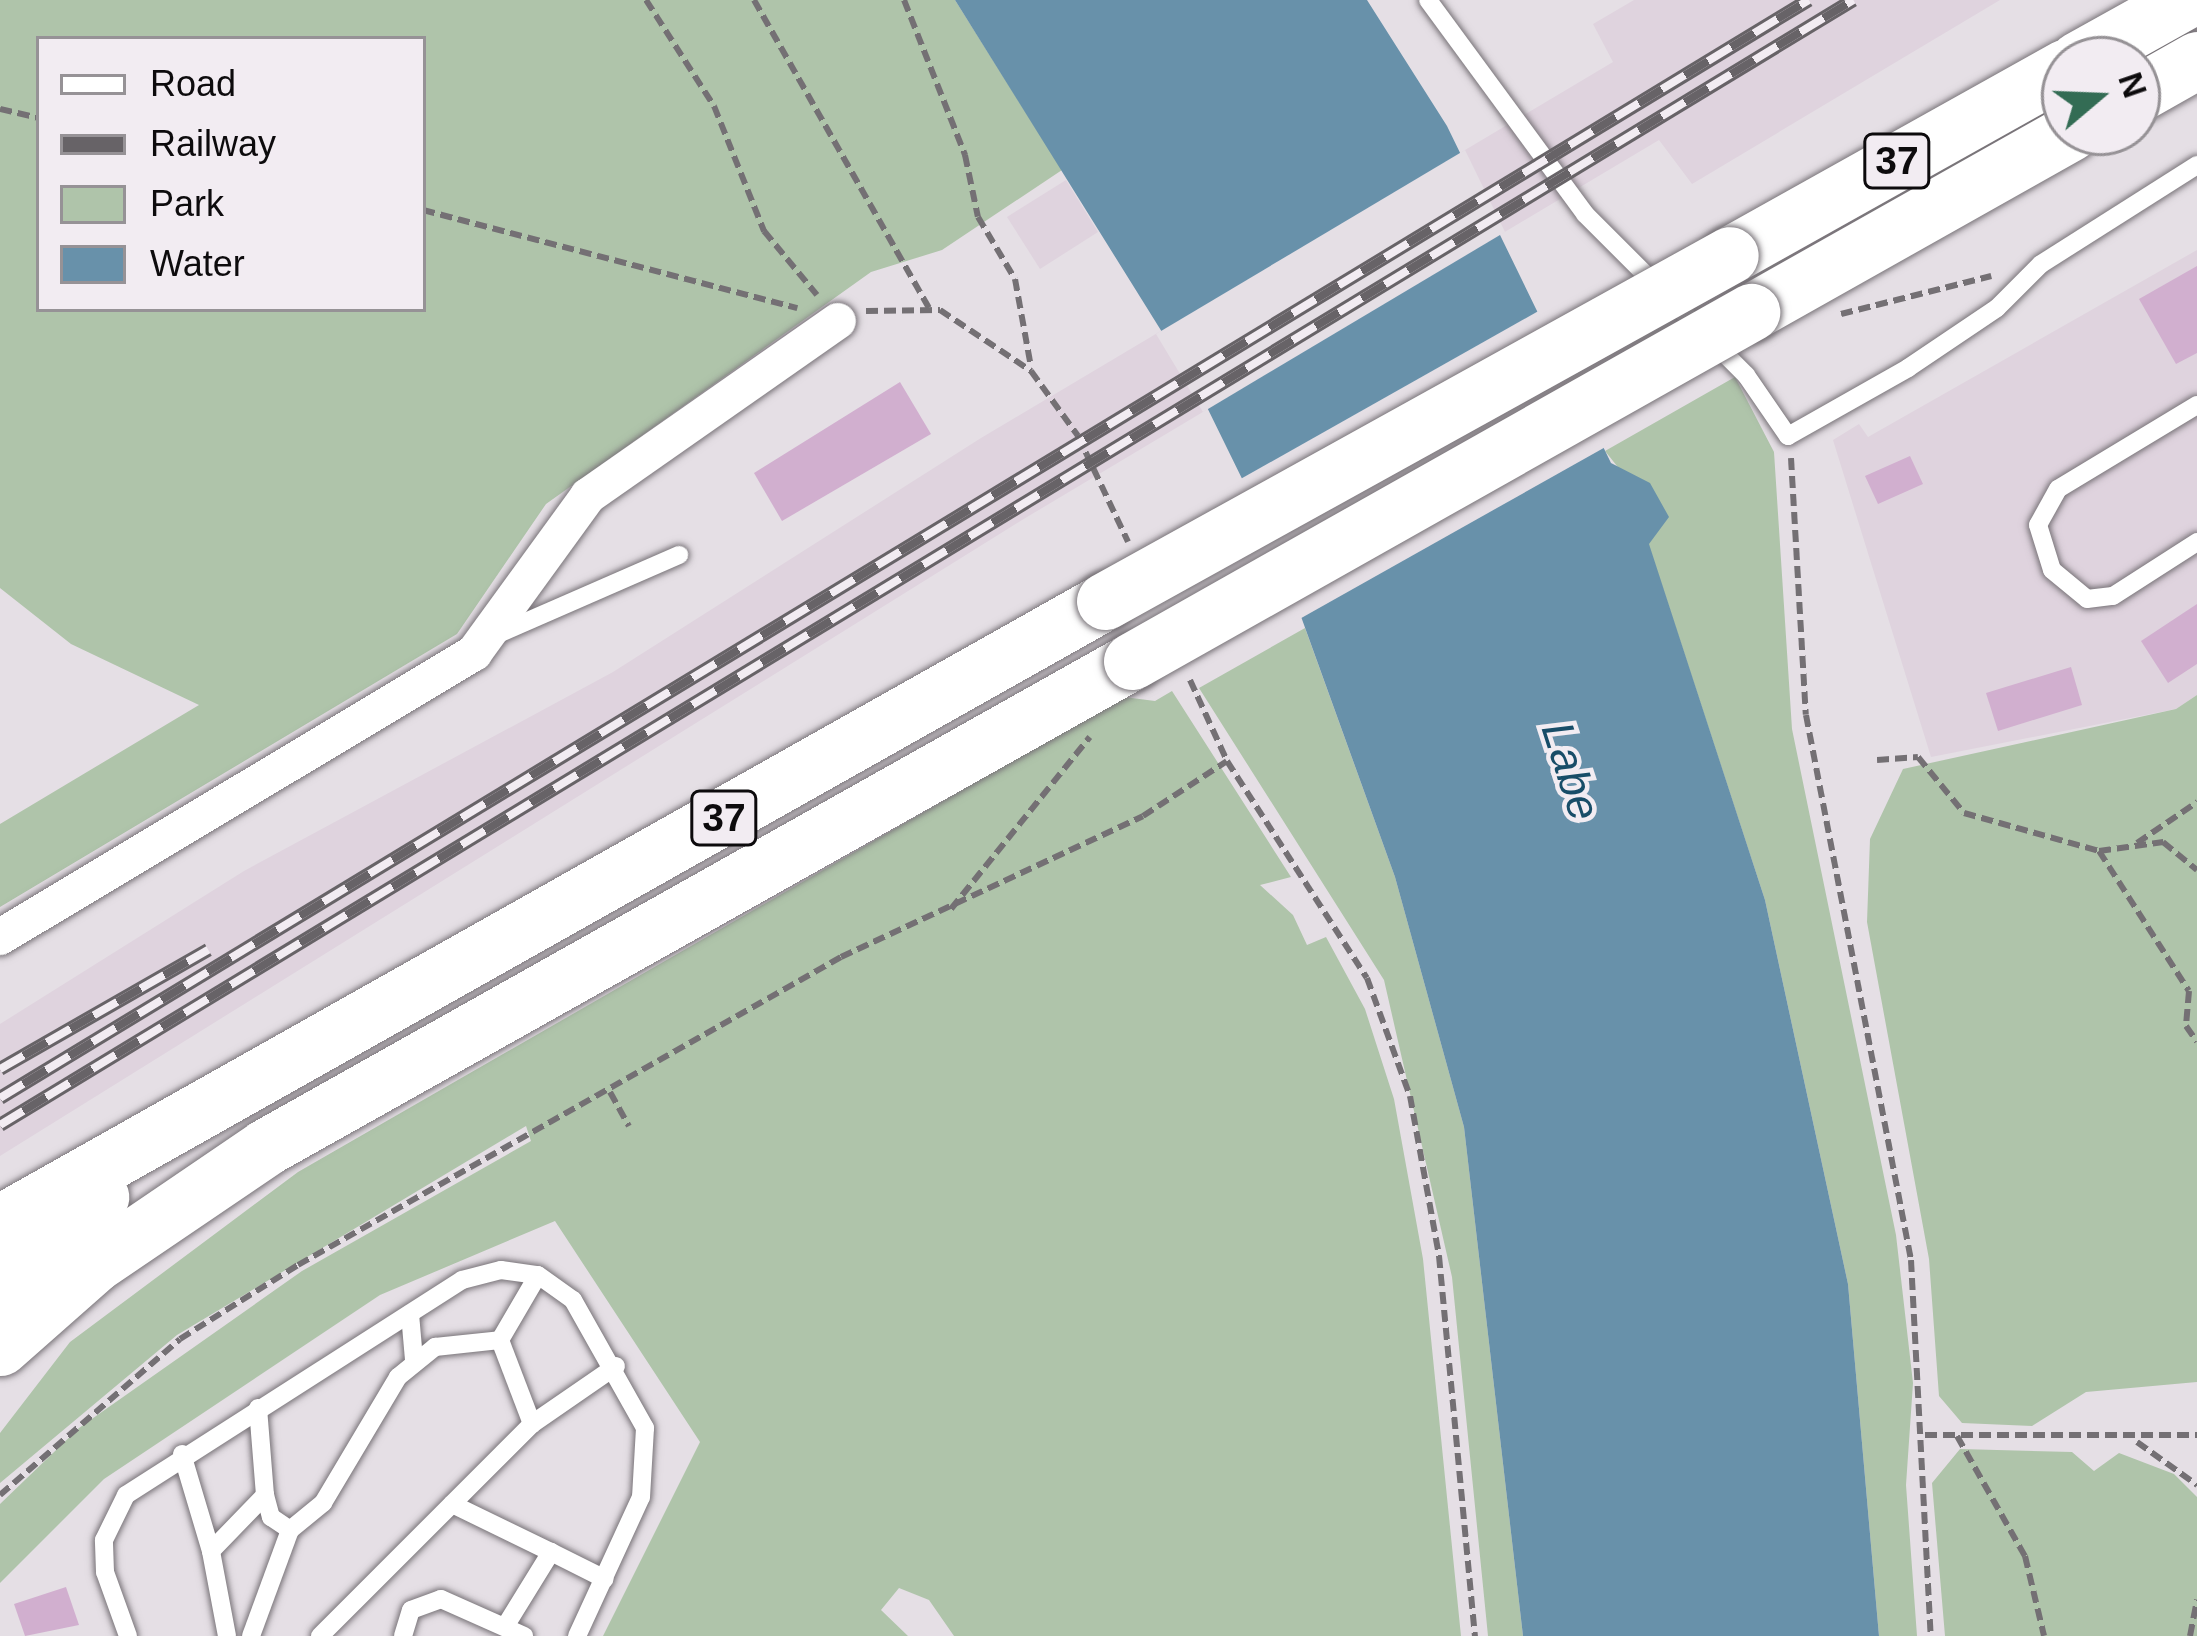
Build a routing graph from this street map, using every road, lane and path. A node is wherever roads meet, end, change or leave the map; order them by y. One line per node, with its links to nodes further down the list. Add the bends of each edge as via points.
1 (646, 0): 18 (path, via 715,106 764,231)
2 (754, 0): 16 (path)
3 (904, 0): 19 (path, via 965,154 978,217 1015,279)
4 (1428, 0): 21 (lane, via 1585,214 1746,375)
5 (2186, 0): 6 (main road)
6 (2121, 36)
7 (2197, 60): 8 (main road)
8 (2161, 80)
9 (2041, 81): 24 (main road, 37, bridge)
10 (0, 109): 11 (path)
11 (36, 117)
12 (2041, 148): 26 (main road, 37, bridge)
13 (2197, 165): 15 (lane)
14 (426, 211): 18 (path)
15 (2041, 263): 17 (path); 21 (lane, via 1997,308)
16 (929, 308): 18 (path, via 872,308); 19 (path, via 966,321)
17 (1832, 316)
18 (838, 321): 25 (street, via 588,496)
19 (1031, 371): 24 (path, via 1078,436)
20 (2197, 405): 22 (lane, via 2058,489 2038,525 2052,570 2087,599 2113,596)
21 (1787, 436): 50 (path, via 1806,715 1890,1127)
22 (2197, 542)
23 (679, 556): 25 (lane)
24 (1120, 581): 36 (main road, 37)
25 (492, 636): 35 (street)
26 (1157, 660): 28 (path); 45 (main road, 37, via 266,1147 94,1264)
27 (1104, 720): 34 (path)
28 (1227, 760): 34 (path, via 1143,816); 74 (path, via 1345,936 1410,1096 1439,1256)
29 (1877, 760): 32 (path, via 1918,757 1964,813)
30 (2197, 802): 31 (path)
31 (2134, 845): 32 (path); 33 (path, via 2163,842)
32 (2099, 851): 37 (path, via 2188,991 2186,1026)
33 (2197, 869)
34 (947, 914): 38 (path, via 841,957)
35 (0, 937)
36 (343, 1036): 40 (main road); 42 (main road, 37, via 146,1162)
37 (2197, 1042)
38 (610, 1092): 39 (path); 56 (path, via 180,1339)
39 (629, 1126)
40 (0, 1223)
41 (538, 1275): 43 (lane, via 481,1272); 44 (lane); 47 (lane, via 573,1300)
42 (0, 1281)
43 (410, 1314): 46 (lane); 48 (lane)
44 (500, 1340): 46 (lane, via 463,1339); 49 (lane)
45 (0, 1346)
46 (414, 1360): 59 (lane, via 323,1503)
47 (616, 1366): 49 (lane); 62 (lane, via 645,1428 646,1475)
48 (258, 1408): 54 (lane); 57 (lane)
49 (532, 1424): 58 (lane)
50 (1925, 1435): 52 (path); 75 (path, via 1919,1497)
51 (2197, 1435): 53 (path)
52 (1957, 1436): 53 (path); 76 (path, via 2025,1556)
53 (2133, 1440): 55 (path)
54 (182, 1454): 60 (lane); 66 (lane, via 126,1495 110,1521 105,1572)
55 (2197, 1486)
56 (0, 1495)
57 (265, 1495): 59 (lane, via 271,1517); 60 (lane)
58 (452, 1504): 61 (lane); 69 (lane)
59 (290, 1530): 68 (lane)
60 (212, 1551): 67 (lane)
61 (551, 1552): 62 (lane); 65 (lane)
62 (604, 1579): 73 (lane)
63 (2197, 1600): 77 (path)
64 (485, 1615): 65 (lane); 70 (lane, via 422,1603); 71 (lane)
65 (506, 1625): 72 (lane)
66 (128, 1636)
67 (227, 1636)
68 (250, 1636)
69 (320, 1636)
70 (403, 1636)
71 (475, 1636)
72 (524, 1636)
73 (577, 1636)
74 (1475, 1636)
75 (1930, 1636)
76 (2044, 1636)
77 (2190, 1636)

